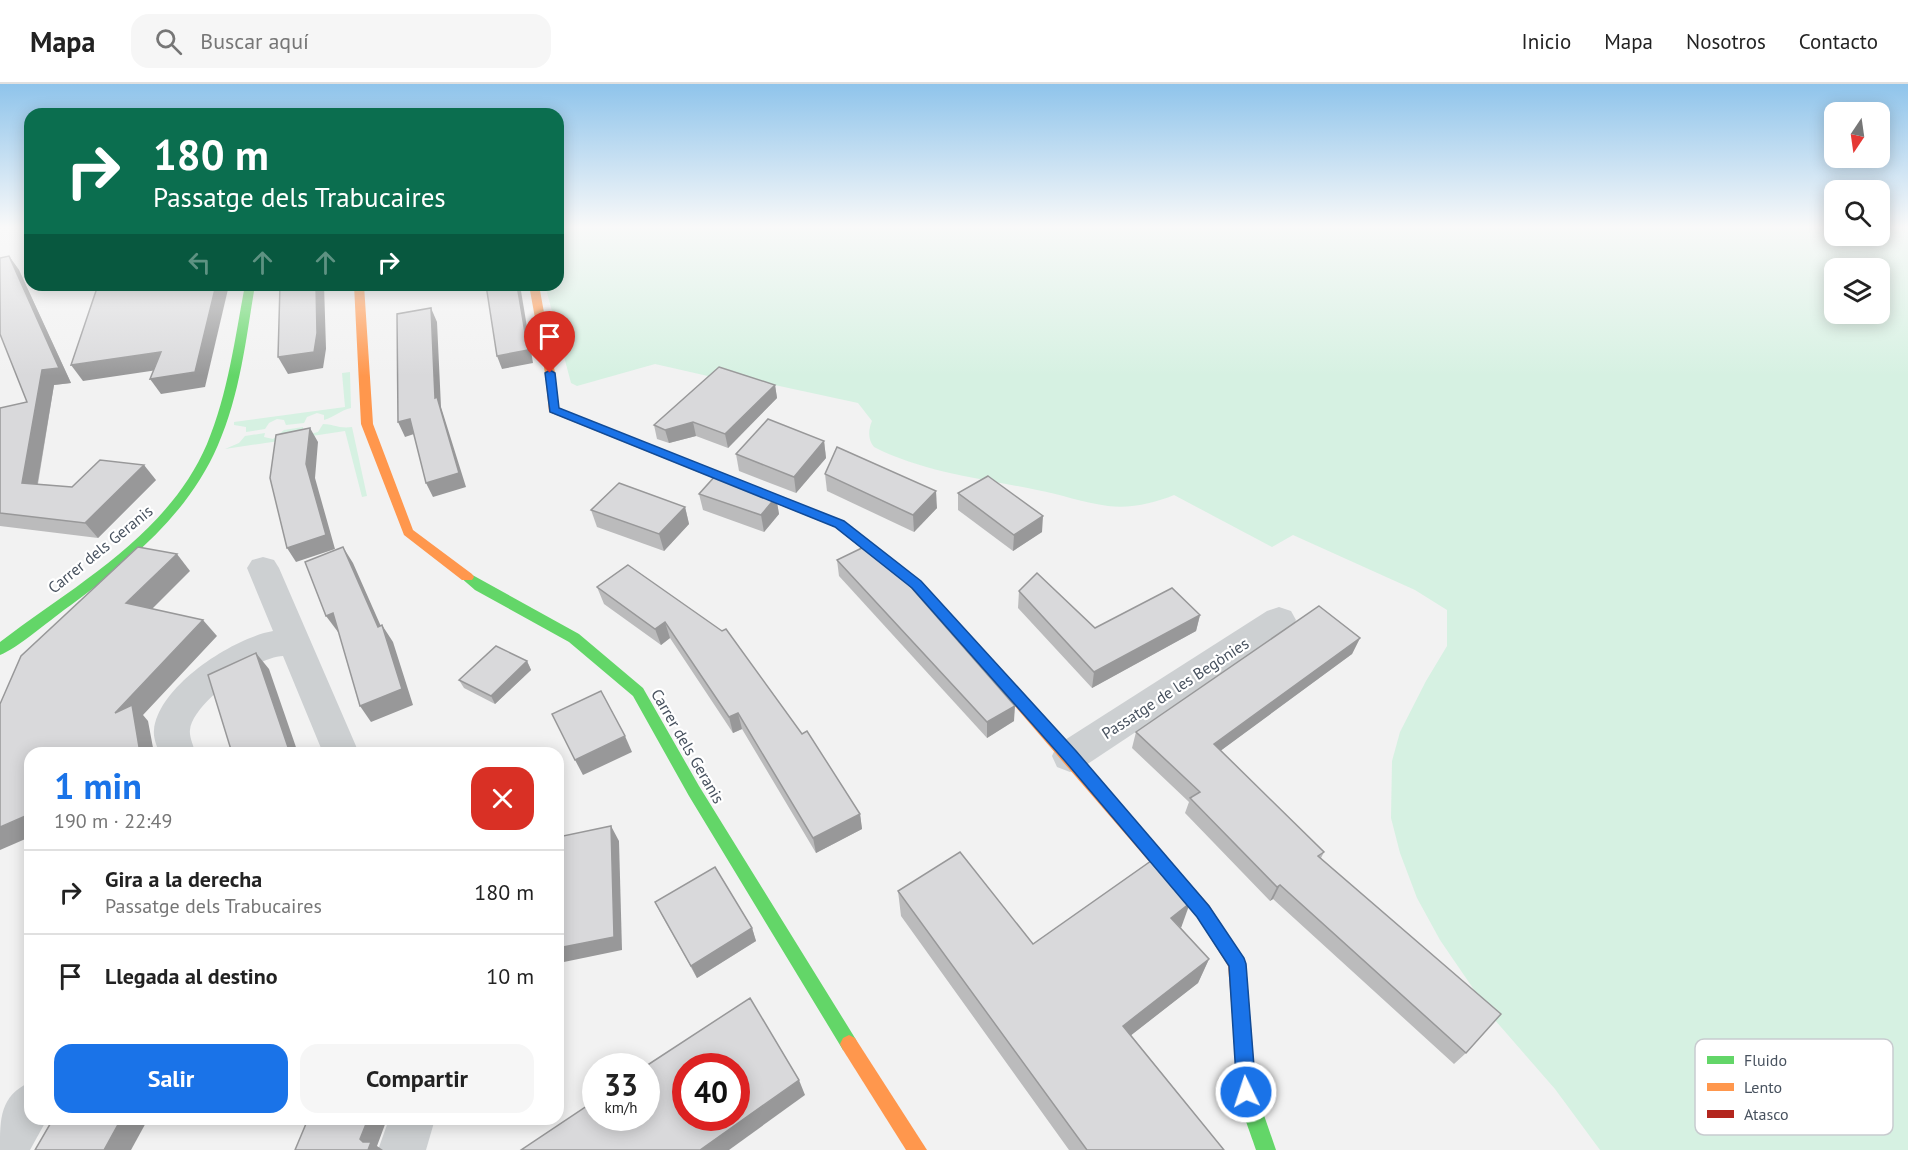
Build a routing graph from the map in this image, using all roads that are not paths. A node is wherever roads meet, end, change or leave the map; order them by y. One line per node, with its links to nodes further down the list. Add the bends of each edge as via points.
1 (249, 291): 7 (street, Carrer dels Geranis, via 218,431 190,487 152,531)
2 (359, 291): 15 (street, Carrer dels Geranis, via 367,424 408,532 480,587 574,638 638,692 832,1018)
3 (535, 291): 10 (street, via 554,410 839,524 916,585)
4 (263, 568): 6 (street)
5 (1280, 620): 10 (street, Passatge de les Begònies)
6 (296, 644): 8 (street, via 276,643 254,649 204,684 175,721 172,729); 9 (street)
7 (0, 650)
8 (176, 747)
9 (339, 747)
10 (1070, 756): 16 (street, via 1203,911 1238,964 1246,1092)
11 (24, 1115): 13 (street)
12 (410, 1125): 14 (street)
13 (4, 1150)
14 (402, 1150)
15 (917, 1150)
16 (1266, 1150)

